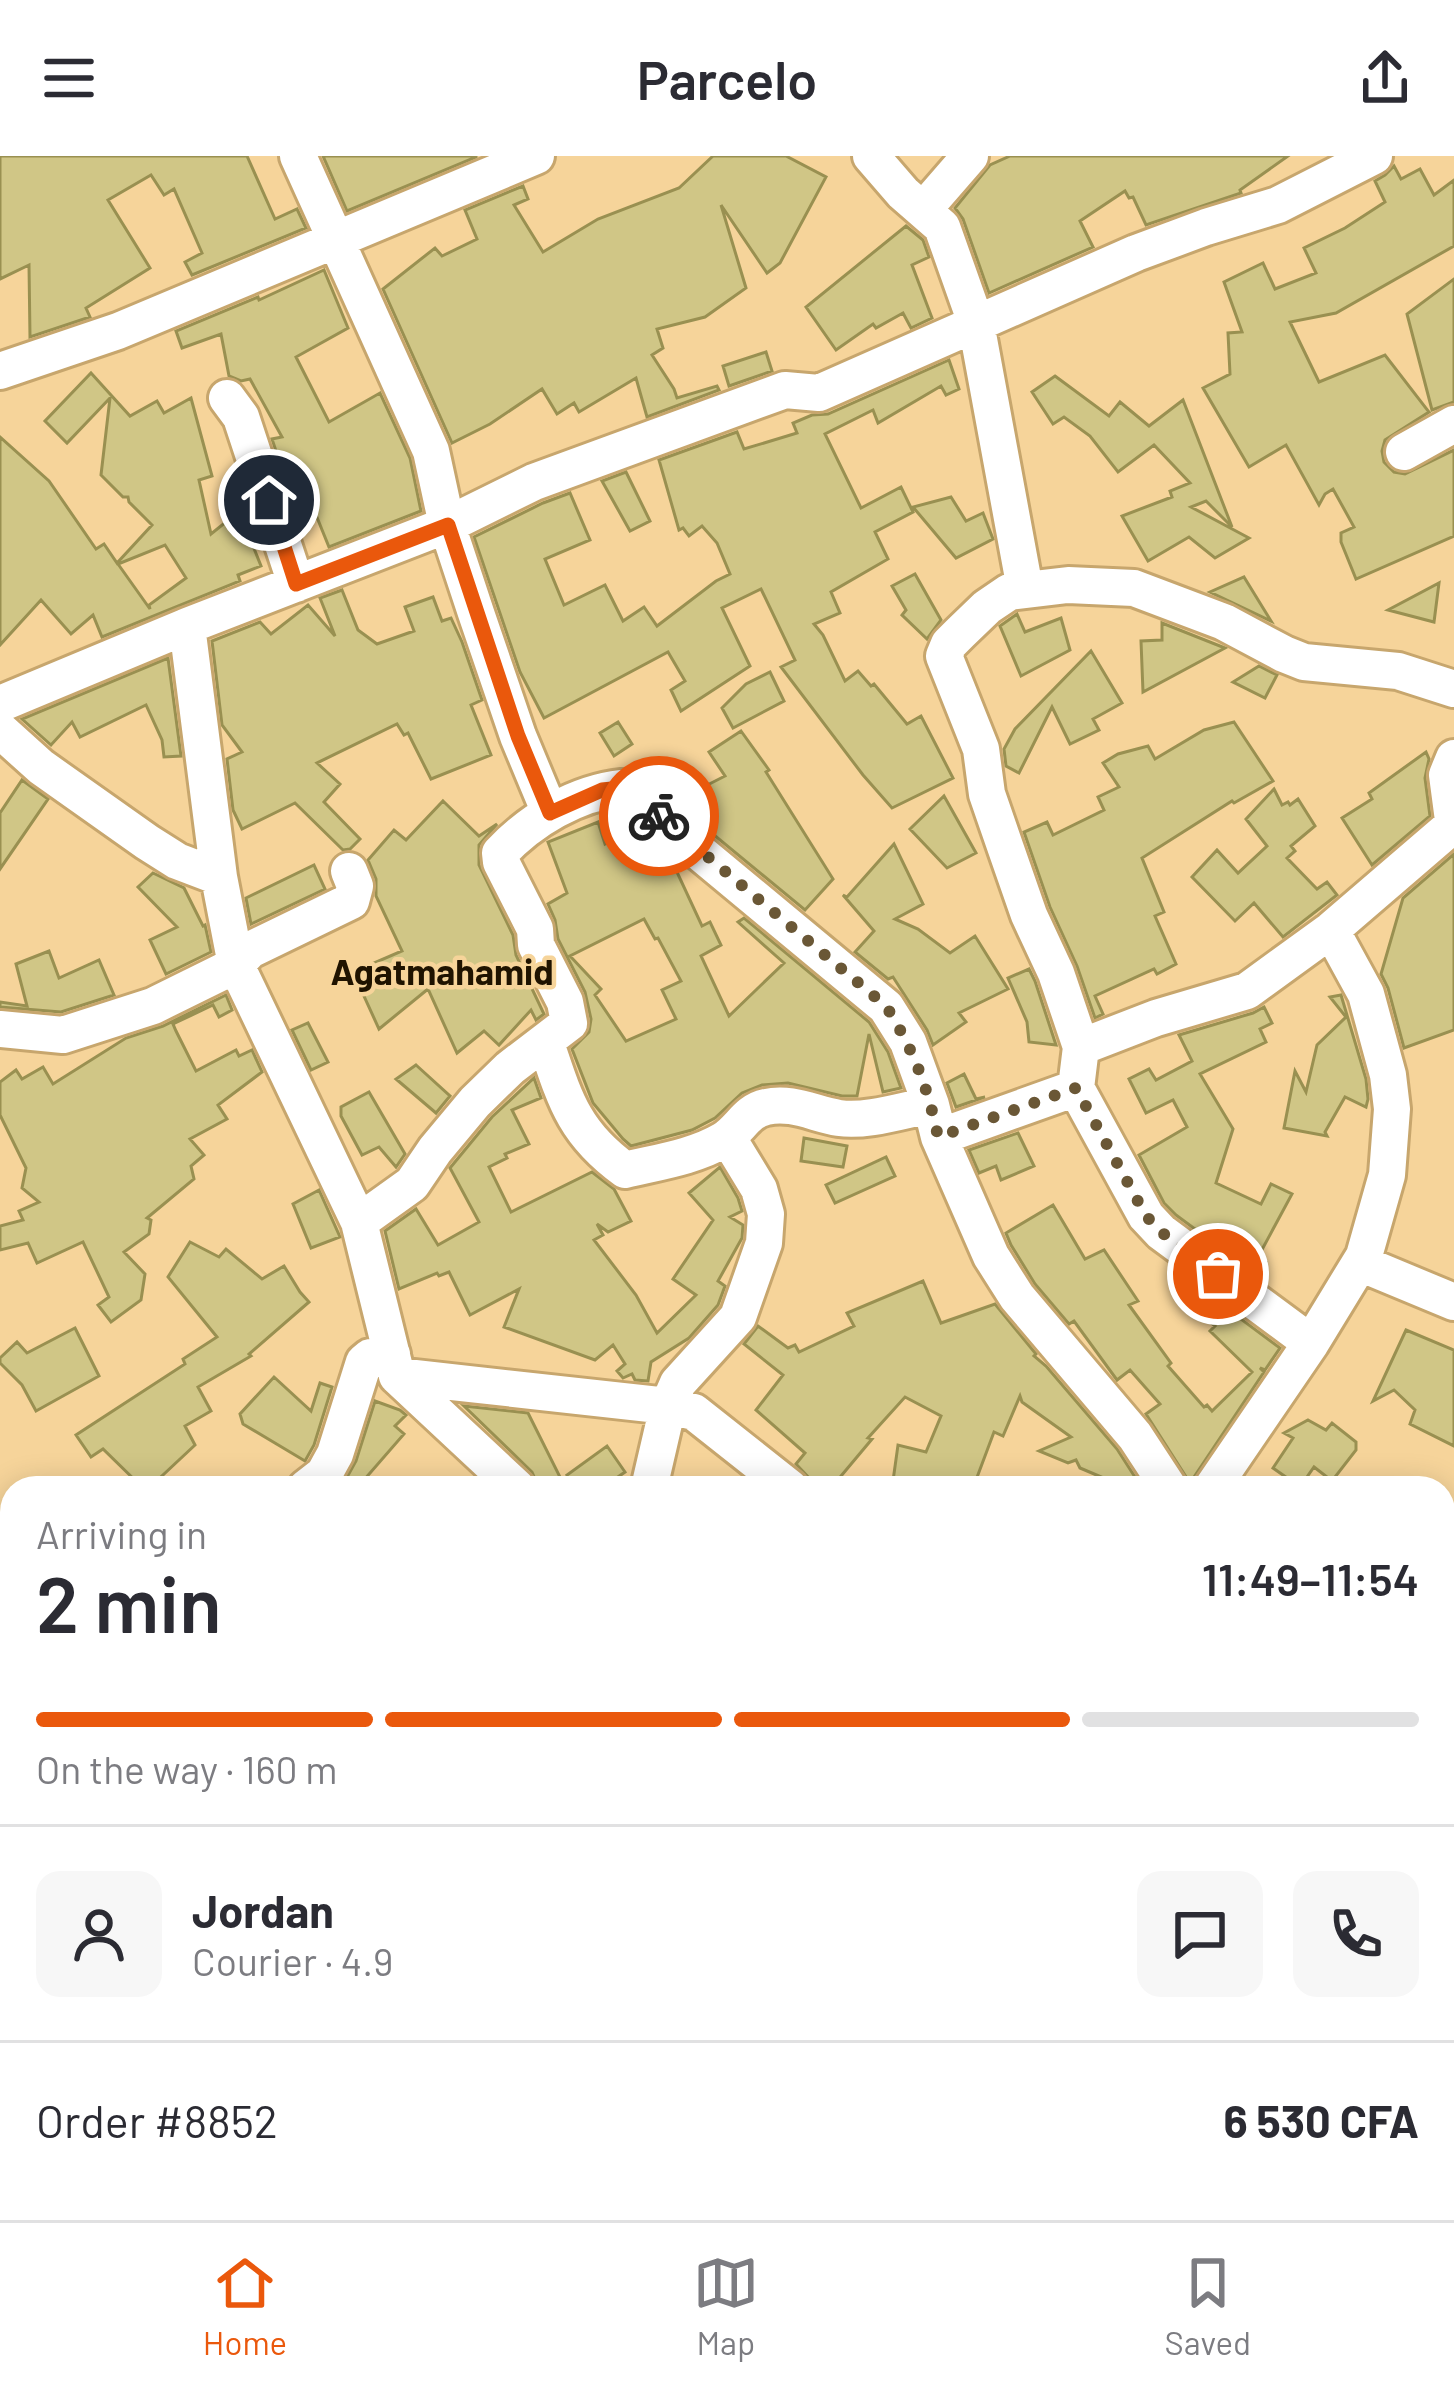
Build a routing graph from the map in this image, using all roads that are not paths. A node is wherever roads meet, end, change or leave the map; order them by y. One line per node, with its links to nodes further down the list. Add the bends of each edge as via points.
1 (298, 156): 7 (street)
2 (536, 156): 7 (street)
3 (871, 156): 6 (street)
4 (970, 156): 6 (street)
5 (1374, 156): 8 (street, via 1278,205 1136,253)
6 (924, 209): 8 (street, via 942,227)
7 (334, 240): 9 (street); 13 (street, via 431,451)
8 (976, 323): 13 (street, via 819,393 785,390 534,482); 15 (street)
9 (0, 371)
10 (227, 398): 14 (street, via 241,417)
11 (1454, 424): 12 (street)
12 (1404, 452)
13 (448, 525): 14 (street); 21 (street)
14 (296, 584): 16 (street)
15 (1024, 589): 17 (street, via 1134,588 1304,662 1397,670); 29 (street, via 987,608 944,656)
16 (187, 626): 18 (street); 24 (street)
17 (1454, 688)
18 (0, 704)
19 (0, 730): 24 (street, via 147,842)
20 (1454, 758): 22 (street, via 1447,775)
21 (550, 813): 28 (street, via 500,853 570,1018); 31 (street, via 602,790 622,788 640,802 886,1006 908,1042)
22 (1453, 827): 25 (street)
23 (349, 871): 26 (street, via 356,886 351,902 250,950)
24 (219, 877): 26 (street)
25 (1331, 930): 29 (street, via 1247,991); 34 (street, via 1366,994 1391,1091 1387,1175)
26 (236, 965): 27 (street, via 153,1006 78,1030); 33 (street)
27 (0, 1029)
28 (546, 1043): 32 (street, via 586,1136 625,1170); 33 (street, via 475,1102 412,1184)
29 (1082, 1047): 30 (street)
30 (1076, 1088): 31 (street); 36 (street, via 1146,1216)
31 (935, 1121): 32 (street, via 841,1118 776,1105 747,1116); 43 (street, via 991,1256 1017,1297)
32 (728, 1138): 38 (street, via 759,1189 764,1243 738,1317 678,1383)
33 (359, 1222): 37 (street)
34 (1360, 1263): 35 (street); 36 (street)
35 (1454, 1302)
36 (1311, 1343): 44 (street)
37 (394, 1365): 38 (street); 39 (street, via 364,1362); 40 (street)
38 (668, 1406): 41 (street); 42 (street, via 694,1412)
39 (321, 1476)
40 (506, 1476)
41 (652, 1476)
42 (775, 1476)
43 (1161, 1476)
44 (1219, 1476)

